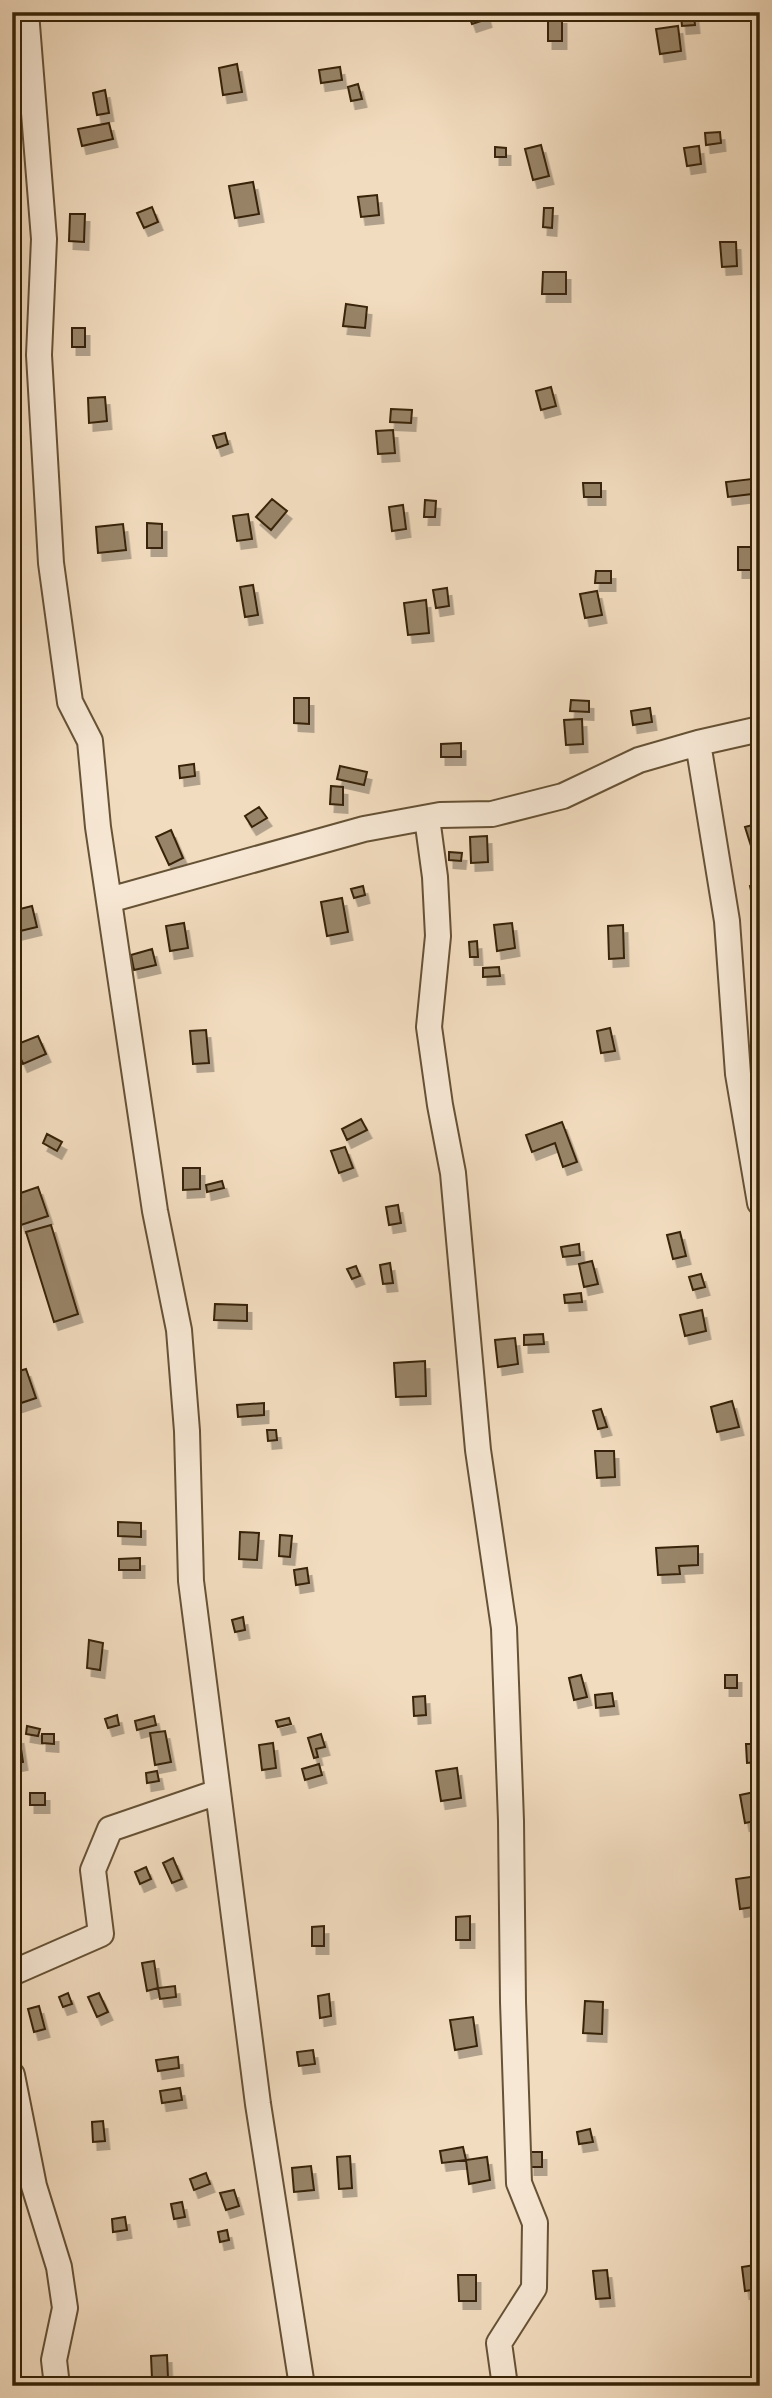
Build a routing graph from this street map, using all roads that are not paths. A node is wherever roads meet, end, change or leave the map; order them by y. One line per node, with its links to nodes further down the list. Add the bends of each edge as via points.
1 (26, 12): 5 (street, via 44,239 39,355 51,563 70,702 90,741)
2 (760, 729): 3 (street)
3 (698, 743): 4 (street, via 639,760 563,796 492,814); 6 (street, via 727,921 738,1074)
4 (427, 818): 5 (street, via 364,829); 12 (street, via 438,936 429,1027 453,1173 478,1450 504,1628 519,2183 535,2223 534,2288 499,2343)
5 (109, 900): 7 (street, via 155,1210 178,1330 187,1431 191,1581)
6 (760, 1203)
7 (218, 1792): 8 (street, via 110,1829 93,1870 101,1934); 11 (street, via 258,2104)
8 (12, 1973)
9 (13, 2078): 10 (street, via 34,2186 60,2267 65,2308 54,2360)
10 (57, 2386)
11 (302, 2386)
12 (505, 2386)

